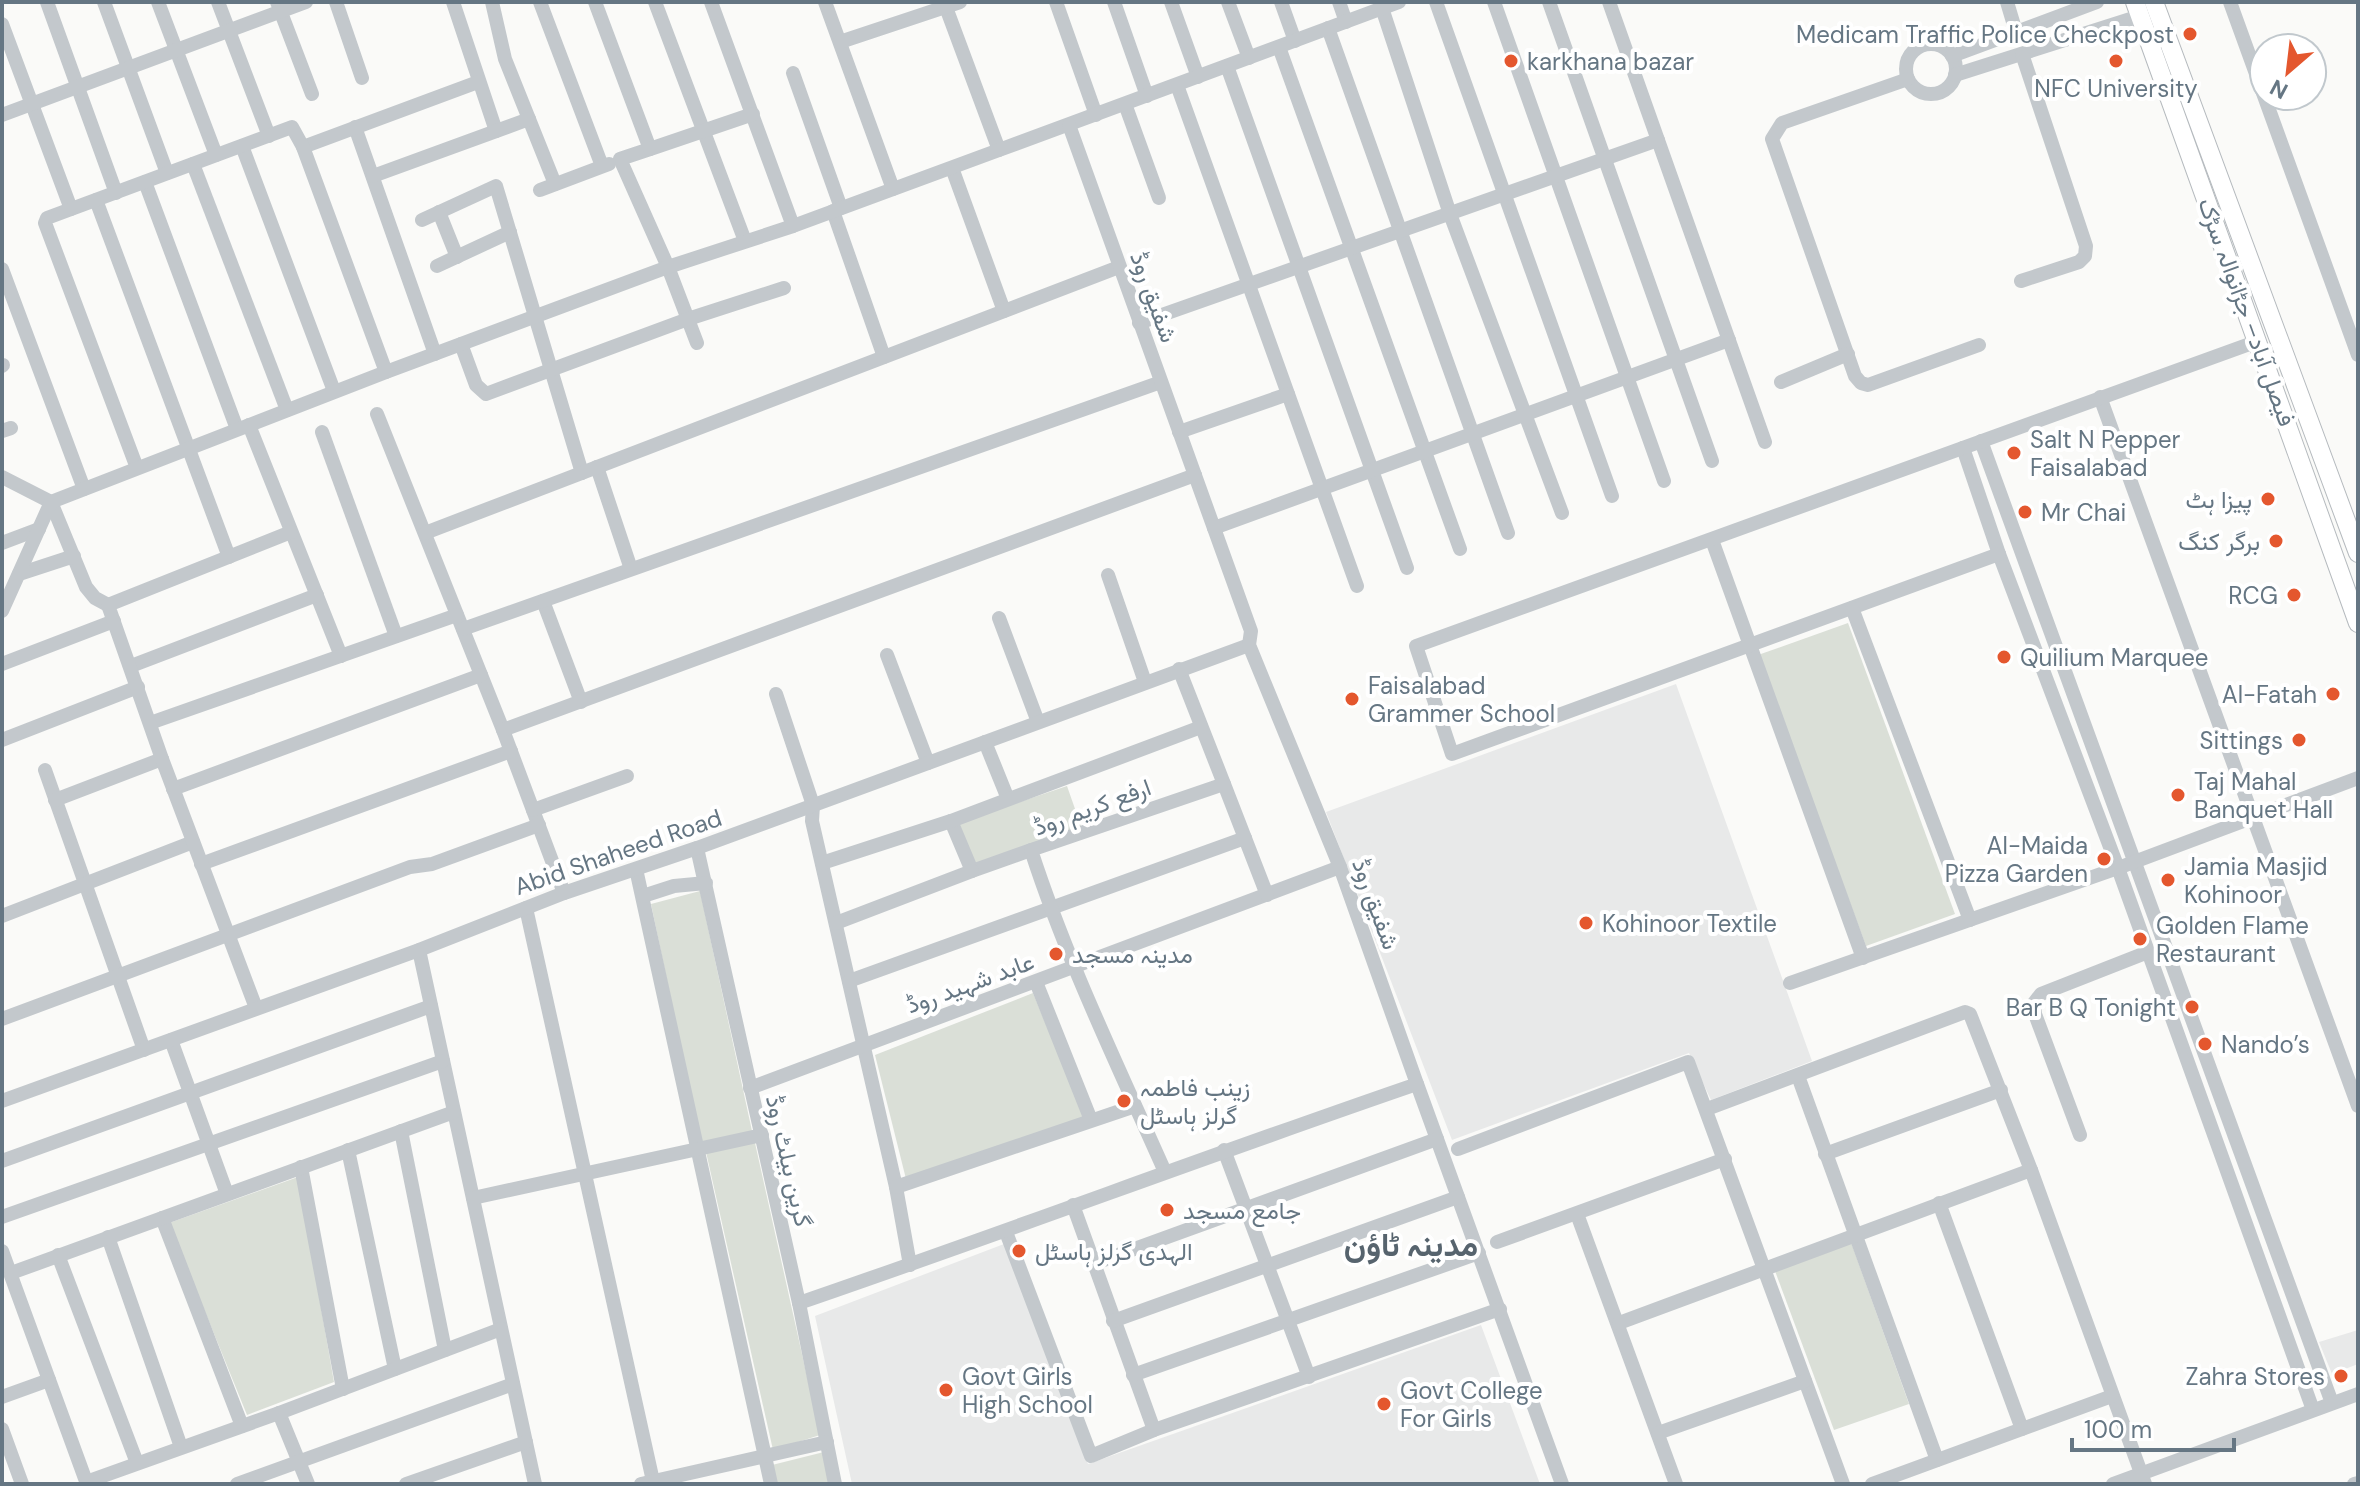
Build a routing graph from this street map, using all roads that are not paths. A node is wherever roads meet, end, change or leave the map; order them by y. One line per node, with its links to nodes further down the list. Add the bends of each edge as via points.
1 (47, 2): 54 (street)
2 (104, 2): 45 (street)
3 (158, 2): 41 (street)
4 (218, 2): 36 (street)
5 (306, 2): 30 (street)
6 (336, 2): 50 (street)
7 (453, 2): 52 (street)
8 (492, 2): 62 (street, via 505,59)
9 (540, 2): 77 (street)
10 (595, 2): 71 (street)
11 (655, 2): 66 (street)
12 (711, 2): 59 (street)
13 (825, 2): 39 (street)
14 (1056, 2): 61 (street)
15 (1114, 2): 56 (street)
16 (1171, 2): 49 (street)
17 (1228, 2): 44 (street)
18 (1281, 2): 38 (street)
19 (1339, 2): 33 (street)
20 (1399, 2): 31 (street)
21 (1436, 2): 87 (street)
22 (1494, 2): 81 (street)
23 (1549, 2): 74 (street)
24 (1609, 2): 68 (street)
25 (2007, 2): 37 (street)
26 (2097, 2): 37 (street)
27 (2154, 2): 166 (main road, فیصل آباد– جڑانوالہ سڑک)
28 (2230, 2): 120 (street)
29 (950, 4): 39 (street); 72 (street)
30 (279, 7): 36 (street); 55 (street)
31 (1382, 8): 33 (street); 93 (street)
32 (2138, 9): 42 (street); 114 (main road, فیصل آباد– جڑانوالہ سڑک)
33 (1346, 22): 35 (street)
34 (2, 24): 58 (street)
35 (1328, 28): 38 (street); 96 (street)
36 (228, 31): 41 (street); 67 (street)
37 (2016, 32): 43 (street)
38 (1295, 41): 40 (street)
39 (840, 42): 84 (street)
40 (1279, 47): 44 (street); 99 (street)
41 (175, 49): 45 (street); 73 (street)
42 (2022, 54): 48 (street); 106 (street, via 2086,246 2079,262)
43 (1952, 56): 48 (street); 51 (street, via 1944,47 1919,46 1905,67)
44 (1249, 58): 46 (street)
45 (128, 66): 54 (street); 79 (street)
46 (1227, 66): 49 (street); 102 (street)
47 (793, 73): 91 (street)
48 (1955, 75): 51 (street, via 1939,93 1915,89)
49 (1198, 77): 53 (street)
50 (362, 78)
51 (1908, 79): 119 (street, via 1782,123 1772,139)
52 (478, 82): 64 (street); 65 (street)
53 (1177, 85): 56 (street); 107 (street)
54 (78, 86): 58 (street); 86 (street)
55 (312, 94)
56 (1147, 96): 57 (street)
57 (1125, 104): 61 (street); 88 (street)
58 (32, 105): 60 (street); 90 (street)
59 (753, 114): 66 (street); 95 (street)
60 (2, 115)
61 (1096, 115): 63 (street)
62 (529, 119): 65 (street); 83 (street)
63 (1069, 125): 72 (street); 104 (street, شفیق روڈ)
64 (355, 127): 70 (street); 80 (street)
65 (496, 131): 80 (street)
66 (703, 131): 71 (street); 98 (street)
67 (269, 136): 69 (street); 70 (street, via 292,127)
68 (1658, 140): 74 (street); 113 (street)
69 (242, 146): 73 (street); 128 (street)
70 (303, 147): 124 (street)
71 (650, 149): 75 (street)
72 (999, 150): 78 (street)
73 (216, 155): 76 (street)
74 (1604, 158): 81 (street); 122 (street)
75 (620, 159): 77 (street); 103 (street)
76 (193, 164): 79 (street); 132 (street)
77 (602, 166): 83 (street)
78 (952, 168): 84 (street); 109 (street)
79 (167, 173): 82 (street)
80 (373, 176): 118 (street)
81 (1556, 176): 87 (street); 125 (street)
82 (145, 182): 86 (street); 135 (street)
83 (555, 184): 85 (street)
84 (893, 189): 91 (street)
85 (540, 190)
86 (116, 193): 89 (street)
87 (1504, 194): 93 (street); 130 (street)
88 (1159, 198)
89 (96, 200): 90 (street); 141 (street)
90 (71, 209): 146 (street, via 45,223)
91 (837, 210): 95 (street); 121 (street)
92 (439, 212): 94 (street); 97 (street, via 496,186); 100 (street)
93 (1450, 214): 96 (street); 134 (street)
94 (422, 220)
95 (793, 226): 98 (street)
96 (1400, 231): 99 (street); 138 (street)
97 (510, 232): 100 (street); 110 (street)
98 (745, 241): 103 (street)
99 (1351, 248): 102 (street); 143 (street)
100 (457, 257): 101 (street)
101 (437, 266)
102 (1299, 266): 107 (street); 147 (street)
103 (668, 267): 110 (street); 111 (street)
104 (1119, 267): 109 (street); 112 (street, شفیق روڈ)
105 (2, 269): 152 (street)
106 (2021, 281)
107 (1248, 284): 112 (street); 129 (street)
108 (784, 288): 111 (street)
109 (1004, 311): 121 (street)
110 (536, 316): 116 (street); 123 (street)
111 (688, 319): 115 (street); 123 (street)
112 (1139, 323): 126 (street, شفیق روڈ)
113 (1729, 340): 122 (street); 140 (street)
114 (2258, 341): 131 (street); 157 (main road, فیصل آباد– جڑانوالہ سڑک)
115 (697, 343)
116 (461, 344): 118 (street); 123 (street, via 476,385 486,394)
117 (1979, 345): 119 (street, via 1868,385 1855,376)
118 (435, 354): 124 (street)
119 (1848, 354): 127 (street)
120 (2358, 355)
121 (884, 357): 145 (street)
122 (1676, 360): 125 (street); 144 (street)
123 (552, 370): 148 (street)
124 (386, 372): 128 (street)
125 (1627, 377): 130 (street); 151 (street)
126 (1161, 382): 137 (street, شفیق روڈ); 171 (street)
127 (1781, 382)
128 (334, 391): 132 (street)
129 (1288, 394): 137 (street); 153 (street)
130 (1577, 396): 134 (street); 154 (street)
131 (2100, 397): 139 (street); 217 (street)
132 (287, 410): 135 (street)
133 (377, 414): 161 (street)
134 (1527, 414): 138 (street); 156 (street)
135 (243, 427): 141 (street); 160 (street)
136 (322, 432): 186 (street)
137 (1179, 432): 149 (street, شفیق روڈ)
138 (1473, 434): 143 (street); 162 (street)
139 (1981, 441): 142 (street); 224 (street)
140 (1765, 442)
141 (189, 448): 146 (street); 169 (street)
142 (1963, 448): 163 (street); 167 (street)
143 (1425, 452): 147 (street); 165 (street)
144 (1712, 461)
145 (597, 467): 148 (street); 171 (street)
146 (137, 468): 152 (street)
147 (1372, 471): 153 (street); 170 (street)
148 (582, 473): 161 (street)
149 (1195, 475): 158 (street, شفیق روڈ); 198 (street)
150 (2, 477): 155 (street)
151 (1664, 481)
152 (84, 489): 155 (street)
153 (1322, 489): 158 (street); 174 (street)
154 (1612, 496)
155 (51, 502): 159 (street); 168 (street)
156 (1562, 513)
157 (2322, 519): 176 (main road); 185 (main road, فیصل آباد– جڑانوالہ سڑک)
158 (1214, 528): 187 (street, شفیق روڈ, via 1251,631)
159 (39, 529): 164 (street); 172 (street)
160 (291, 532): 169 (street); 175 (street)
161 (425, 533): 184 (street)
162 (1508, 533)
163 (1712, 540): 188 (street); 188 (street, via 1416,646 1452,754)
164 (2, 543)
165 (1460, 549)
166 (2358, 553)
167 (1999, 554): 180 (street); 228 (street)
168 (74, 556): 172 (street); 179 (street, via 86,587)
169 (229, 557): 179 (street)
170 (1407, 568)
171 (631, 569): 178 (street)
172 (19, 574): 177 (street)
173 (1108, 575): 195 (street)
174 (1357, 586)
175 (317, 595): 190 (street); 192 (street)
176 (2358, 596)
177 (6, 597): 181 (street)
178 (543, 601): 184 (street); 198 (street)
179 (108, 605): 183 (street)
180 (1852, 608): 188 (street); 239 (street)
181 (2, 611)
182 (999, 618): 199 (street)
183 (114, 621): 191 (street); 192 (street)
184 (460, 622): 186 (street); 194 (street)
185 (2358, 623)
186 (396, 636): 190 (street)
187 (1249, 645): 193 (street, Abid Shaheed Road); 227 (street, شفیق روڈ)
188 (1749, 646): 244 (street)
189 (887, 655): 207 (street)
190 (341, 656): 200 (street)
191 (2, 664)
192 (131, 666): 196 (street)
193 (1179, 669): 195 (street, Abid Shaheed Road); 201 (street)
194 (481, 675): 202 (street); 212 (street)
195 (1145, 682): 199 (street, Abid Shaheed Road)
196 (138, 687): 200 (street); 203 (street)
197 (776, 694): 215 (street)
198 (581, 702): 202 (street)
199 (1038, 722): 204 (street, Abid Shaheed Road)
200 (150, 723): 206 (street)
201 (1201, 727): 211 (street); 213 (street)
202 (503, 730): 205 (street)
203 (2, 740)
204 (985, 742): 207 (street, Abid Shaheed Road); 213 (street)
205 (511, 751): 216 (street); 226 (street)
206 (162, 759): 212 (street); 214 (street)
207 (928, 763): 215 (street, Abid Shaheed Road)
208 (45, 770): 214 (street)
209 (627, 776): 216 (street)
210 (2358, 778): 217 (street)
211 (1224, 784): 220 (street); 223 (street, ارفع کریم روڈ)
212 (173, 789): 221 (street)
213 (1008, 799): 218 (street)
214 (55, 800): 232 (street)
215 (813, 805): 222 (street, Abid Shaheed Road); 225 (street)
216 (533, 810): 219 (street)
217 (2254, 816): 224 (street); 264 (street)
218 (951, 821): 225 (street); 230 (street)
219 (539, 825): 233 (street); 241 (street)
220 (1245, 838): 234 (street); 237 (street)
221 (193, 842): 226 (street); 232 (street)
222 (697, 848): 229 (street, Abid Shaheed Road); 231 (street, گرین بیلٹ روڈ)
223 (1031, 850): 230 (street); 237 (street, ارفع کریم روڈ)
224 (2134, 862): 228 (street); 301 (street)
225 (822, 863): 240 (street)
226 (201, 864): 241 (street)
227 (1340, 867): 234 (street, عابد شہید روڈ); 258 (street, شفیق روڈ)
228 (2118, 868): 239 (street); 243 (street)
229 (636, 869): 233 (street, Abid Shaheed Road); 235 (street)
230 (972, 871): 240 (street)
231 (706, 883): 235 (street); 259 (street, گرین بیلٹ روڈ)
232 (85, 884): 238 (street); 246 (street)
233 (564, 893): 236 (street, Abid Shaheed Road)
234 (1267, 895): 245 (street, عابد شہید روڈ)
235 (643, 896): 273 (street)
236 (526, 908): 242 (street, Abid Shaheed Road); 283 (street)
237 (1050, 908): 245 (street, ارفع کریم روڈ); 247 (street)
238 (2, 916)
239 (1970, 920): 244 (street)
240 (836, 923): 247 (street)
241 (229, 933): 246 (street); 251 (street)
242 (419, 950): 250 (street); 251 (street, Abid Shaheed Road)
243 (2148, 952): 270 (street, via 2041,994 2034,1003); 302 (street)
244 (1863, 958): 249 (street)
245 (1074, 968): 248 (street, عابد شہید روڈ); 263 (street, ارفع کریم روڈ)
246 (117, 975): 252 (street); 255 (street)
247 (849, 981): 254 (street)
248 (1036, 982): 254 (street, عابد شہید روڈ); 267 (street)
249 (1790, 983)
250 (431, 1006): 256 (street); 261 (street)
251 (256, 1008): 253 (street, Abid Shaheed Road)
252 (2, 1019)
253 (171, 1040): 255 (street, Abid Shaheed Road); 261 (street)
254 (864, 1044): 259 (street, عابد شہید روڈ); 284 (street)
255 (144, 1050): 262 (street, Abid Shaheed Road)
256 (443, 1061): 266 (street); 272 (street)
257 (1798, 1076): 260 (street, via 1965,1012 1974,1018); 265 (street); 277 (street)
258 (1417, 1084): 271 (street); 276 (street)
259 (750, 1088): 269 (street, گرین بیلٹ روڈ)
260 (2001, 1090): 277 (street); 281 (street)
261 (190, 1093): 272 (street); 279 (street)
262 (2, 1101)
263 (1135, 1106): 267 (street); 282 (street, ارفع کریم روڈ)
264 (2358, 1106)
265 (1707, 1109): 274 (street, via 1688,1062); 278 (street)
266 (454, 1112): 268 (street); 287 (street)
267 (1091, 1120): 284 (street)
268 (401, 1131): 275 (street); 314 (street)
269 (762, 1135): 273 (street); 308 (street, گرین بیلٹ روڈ)
270 (2080, 1135)
271 (1437, 1139): 286 (street); 290 (street)
272 (209, 1144): 285 (street); 292 (street)
273 (699, 1148): 283 (street); 336 (street)
274 (1458, 1149)
275 (348, 1150): 280 (street); 315 (street)
276 (1224, 1150): 282 (street); 290 (street)
277 (1825, 1154): 295 (street)
278 (1725, 1159): 291 (street); 306 (street)
279 (2, 1161)
280 (301, 1167): 285 (street); 321 (street)
281 (2031, 1170): 288 (street); 323 (street)
282 (1165, 1172): 289 (street)
283 (585, 1174): 287 (street); 342 (street)
284 (896, 1187): 304 (street)
285 (227, 1194): 293 (street)
286 (1458, 1197): 299 (street); 305 (street)
287 (473, 1198): 313 (street)
288 (1939, 1203): 295 (street); 330 (street)
289 (1073, 1205): 294 (street); 303 (street)
290 (1246, 1210): 303 (street); 305 (street)
291 (1577, 1214): 297 (street); 312 (street)
292 (2, 1217)
293 (162, 1218): 296 (street); 328 (street)
294 (1006, 1232): 304 (street); 331 (street, via 1091,1456)
295 (1854, 1234): 306 (street); 337 (street)
296 (108, 1237): 300 (street); 335 (street)
297 (1497, 1242)
298 (2, 1251): 307 (street)
299 (1479, 1253): 309 (street); 311 (street)
300 (58, 1255): 307 (street); 339 (street)
301 (2278, 1255): 302 (street); 325 (street)
302 (2259, 1259): 326 (street)
303 (1093, 1264): 310 (street)
304 (910, 1265): 308 (street)
305 (1266, 1266): 310 (street); 311 (street)
306 (1764, 1267): 312 (street); 319 (street)
307 (11, 1273): 318 (street)
308 (799, 1303): 334 (street, گرین بیلٹ روڈ)
309 (1500, 1309): 317 (street); 350 (street)
310 (1113, 1321): 316 (street)
311 (1288, 1322): 316 (street); 317 (street)
312 (1619, 1323): 332 (street)
313 (501, 1329): 314 (street); 320 (street)
314 (445, 1350): 315 (street)
315 (395, 1369): 321 (street)
316 (1133, 1375): 331 (street)
317 (1309, 1377): 331 (street)
318 (49, 1380): 324 (street); 341 (street)
319 (1805, 1381): 332 (street); 352 (street)
320 (513, 1384): 333 (street); 338 (street)
321 (343, 1389): 327 (street)
322 (2358, 1394): 325 (street)
323 (2112, 1396): 330 (street); 340 (street)
324 (2, 1397)
325 (2332, 1403): 326 (street)
326 (2313, 1410): 340 (street)
327 (279, 1413): 328 (street); 338 (street)
328 (242, 1426): 335 (street)
329 (2, 1429): 343 (street)
330 (2022, 1429): 337 (street)
331 (1154, 1430)
332 (1658, 1433): 351 (street)
333 (526, 1442): 346 (street); 347 (street)
334 (827, 1442): 336 (street); 349 (street, گرین بیلٹ روڈ)
335 (181, 1447): 339 (street)
336 (765, 1457): 342 (street); 348 (street)
337 (1937, 1460): 353 (street)
338 (299, 1461): 344 (street); 345 (street)
339 (137, 1463): 341 (street)
340 (2143, 1479): 354 (street)
341 (86, 1483)
342 (647, 1483)
343 (22, 1484)
344 (237, 1484)
345 (308, 1484)
346 (406, 1484)
347 (535, 1484)
348 (771, 1484)
349 (835, 1484)
350 (1562, 1484)
351 (1676, 1484)
352 (1843, 1484)
353 (1872, 1484)
354 (2113, 1484)

